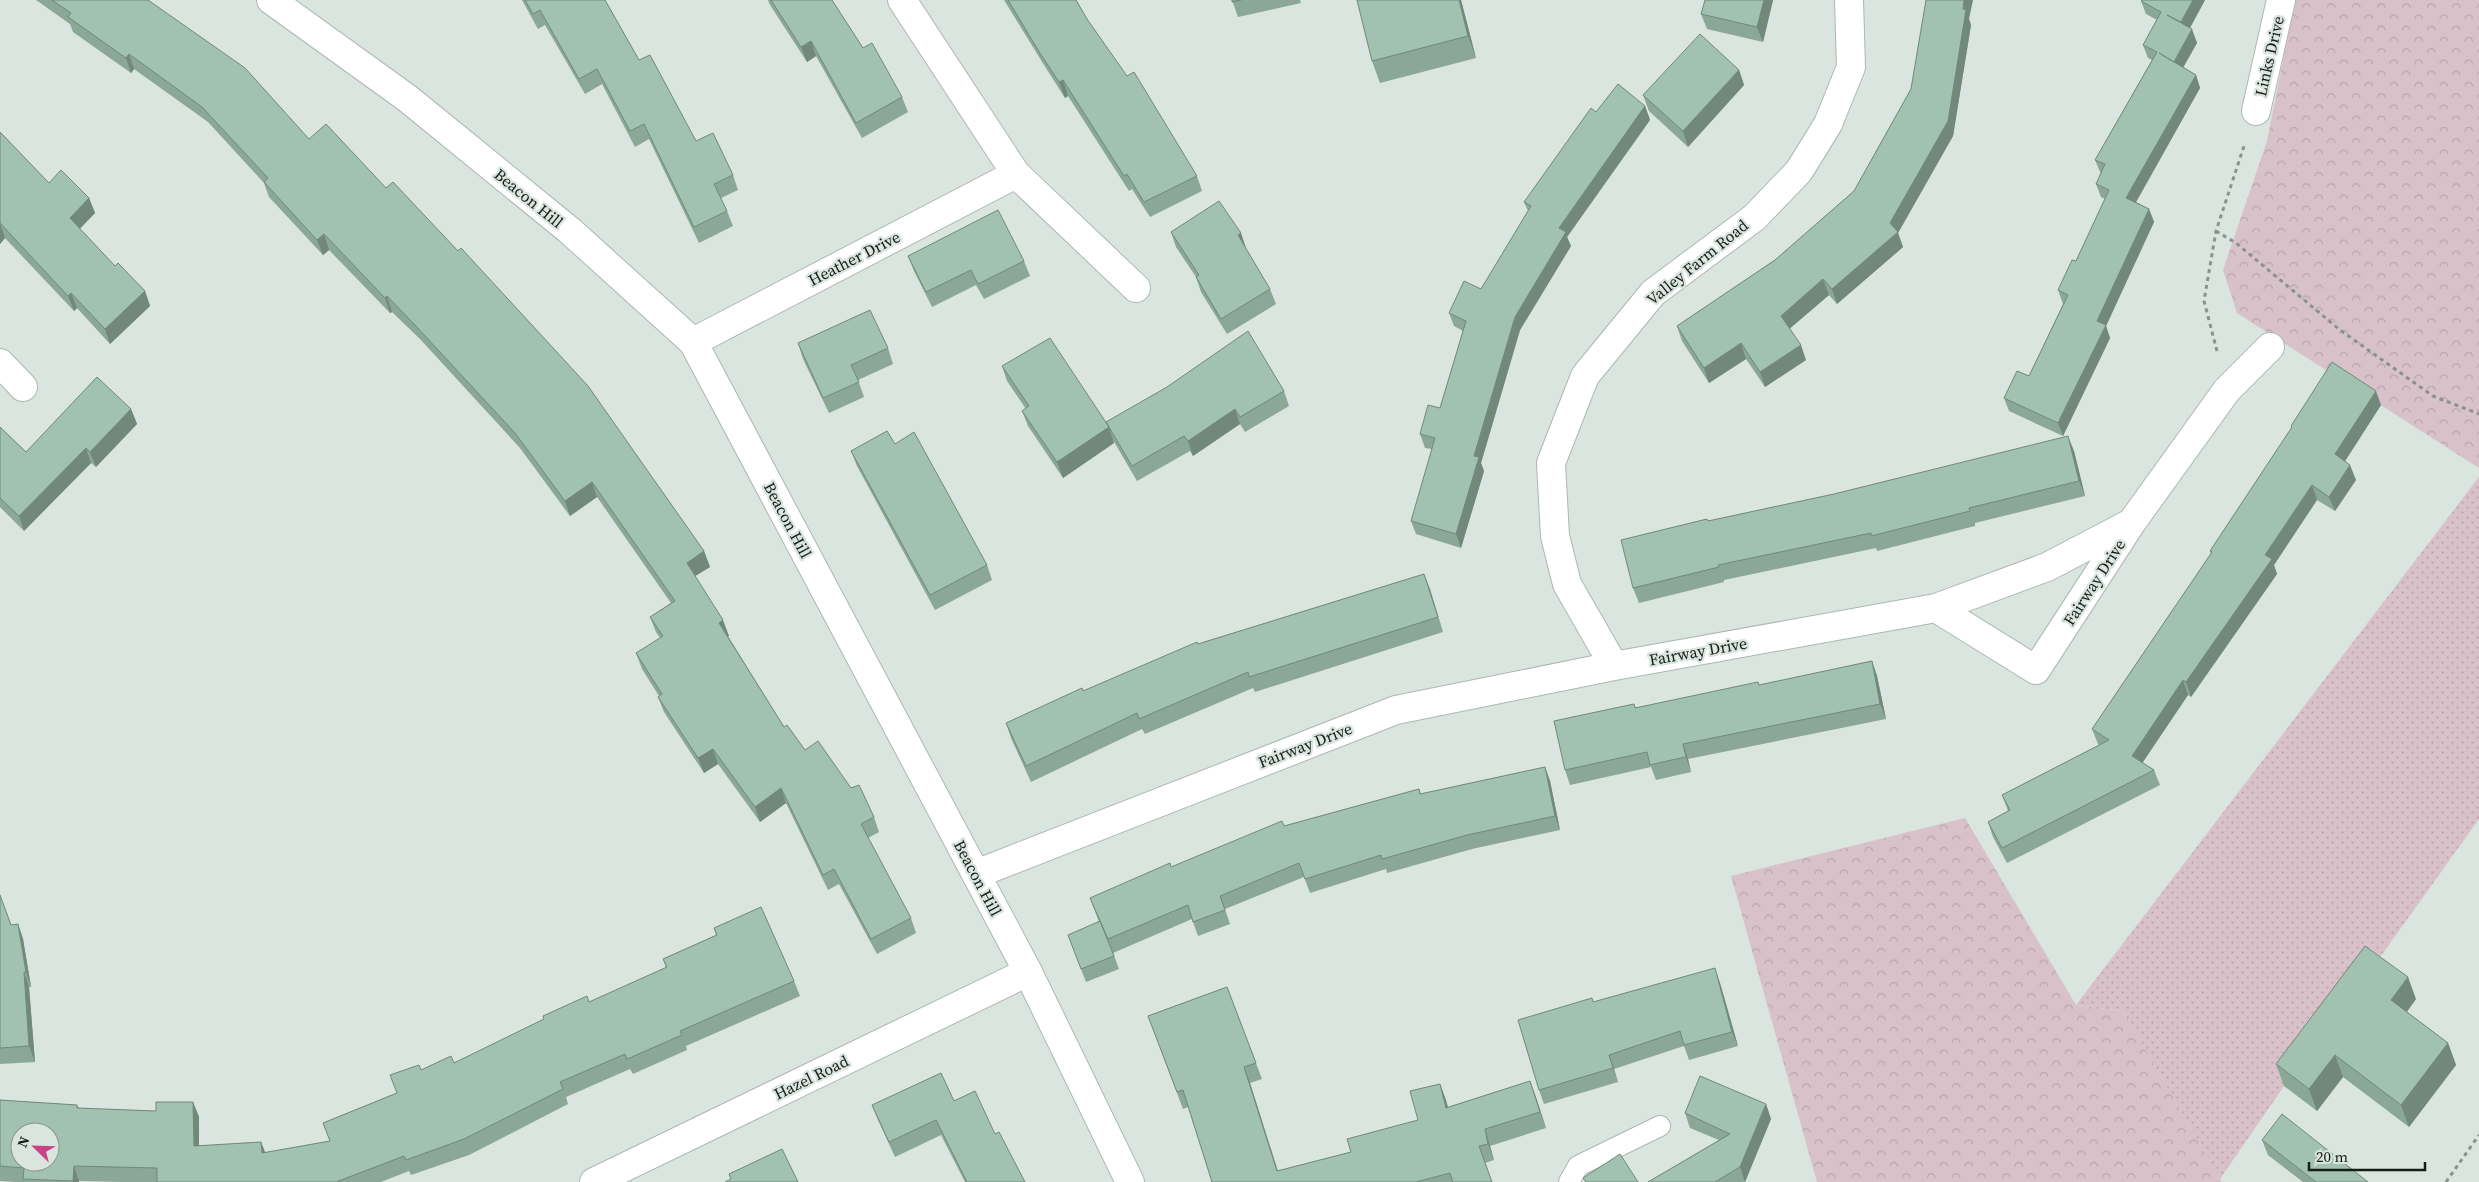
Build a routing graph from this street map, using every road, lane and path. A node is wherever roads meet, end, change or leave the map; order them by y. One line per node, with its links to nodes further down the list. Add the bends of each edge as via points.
1 (271, 0): 9 (street, Beacon Hill, via 407,98 569,230)
2 (902, 0): 6 (street)
3 (1849, 0): 17 (street, Valley Farm Road, via 1851,67 1828,124 1799,171 1755,217 1653,293 1585,376 1551,463 1554,536 1567,584)
4 (2282, 0): 5 (street, Links Drive)
5 (2256, 111): 7 (path)
6 (1016, 174): 8 (street); 9 (street, Heather Drive)
7 (2216, 231): 13 (path, via 2204,301); 14 (path, via 2236,242 2340,330 2433,396)
8 (1136, 288)
9 (693, 342): 18 (street, Beacon Hill)
10 (2270, 348): 13 (street, Fairway Drive)
11 (0, 363): 12 (street)
12 (23, 387)
13 (2227, 390): 15 (street, Fairway Drive)
14 (2479, 414)
15 (2132, 522): 16 (street, via 2047,568); 16 (street, Fairway Drive, via 2036,670)
16 (1936, 608): 17 (street, Fairway Drive)
17 (1614, 666): 18 (street, Fairway Drive, via 1396,710)
18 (976, 874): 19 (street, Beacon Hill)
19 (1028, 972): 22 (street, Hazel Road); 23 (street, Beacon Hill)
20 (1660, 1126): 24 (lane, via 1578,1166)
21 (2479, 1135): 25 (path)
22 (594, 1182)
23 (1130, 1182)
24 (1569, 1182)
25 (2446, 1182)

